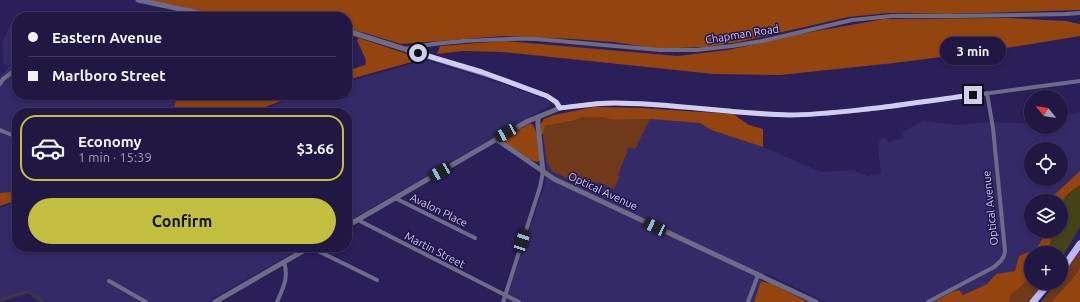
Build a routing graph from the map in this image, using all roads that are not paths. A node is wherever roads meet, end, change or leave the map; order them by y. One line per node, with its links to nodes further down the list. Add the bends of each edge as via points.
1 (141, 0): 2 (street)
2 (195, 12)
3 (1080, 12): 5 (street, Chapman Road, via 892,16 852,20 762,41 696,50 660,50 516,38 434,44)
4 (352, 33): 5 (street)
5 (405, 50): 10 (street, via 482,72 547,96)
6 (12, 73): 8 (street)
7 (1080, 81): 9 (street)
8 (0, 84)
9 (987, 93): 10 (street, via 863,110 790,115 616,103); 40 (street, Optical Avenue, via 993,128 1004,256 999,263)
10 (560, 108): 11 (street)
11 (538, 117): 14 (street); 15 (street)
12 (0, 130): 13 (street)
13 (12, 135)
14 (496, 139): 15 (street, Optical Avenue); 16 (street)
15 (543, 172): 27 (street, Optical Avenue, via 609,206); 32 (street)
16 (395, 198): 17 (street); 19 (street, Avalon Place)
17 (358, 220): 18 (street); 32 (street, Martin Street)
18 (352, 223)
19 (475, 238)
20 (1078, 246): 24 (highway); 25 (highway)
21 (301, 252): 23 (street)
22 (320, 252): 28 (street)
23 (297, 254): 26 (street)
24 (1068, 259)
25 (1068, 261)
26 (284, 262): 34 (street); 35 (street, via 286,275)
27 (758, 275): 38 (street); 39 (street, Optical Avenue)
28 (377, 280)
29 (109, 281): 33 (street)
30 (1043, 290): 41 (highway)
31 (1047, 290): 42 (highway)
32 (505, 295): 36 (street); 37 (street, Martin Street)
33 (146, 302)
34 (215, 302)
35 (277, 302)
36 (503, 302)
37 (519, 302)
38 (748, 302)
39 (816, 302)
40 (928, 302)
41 (1033, 302)
42 (1037, 302)

